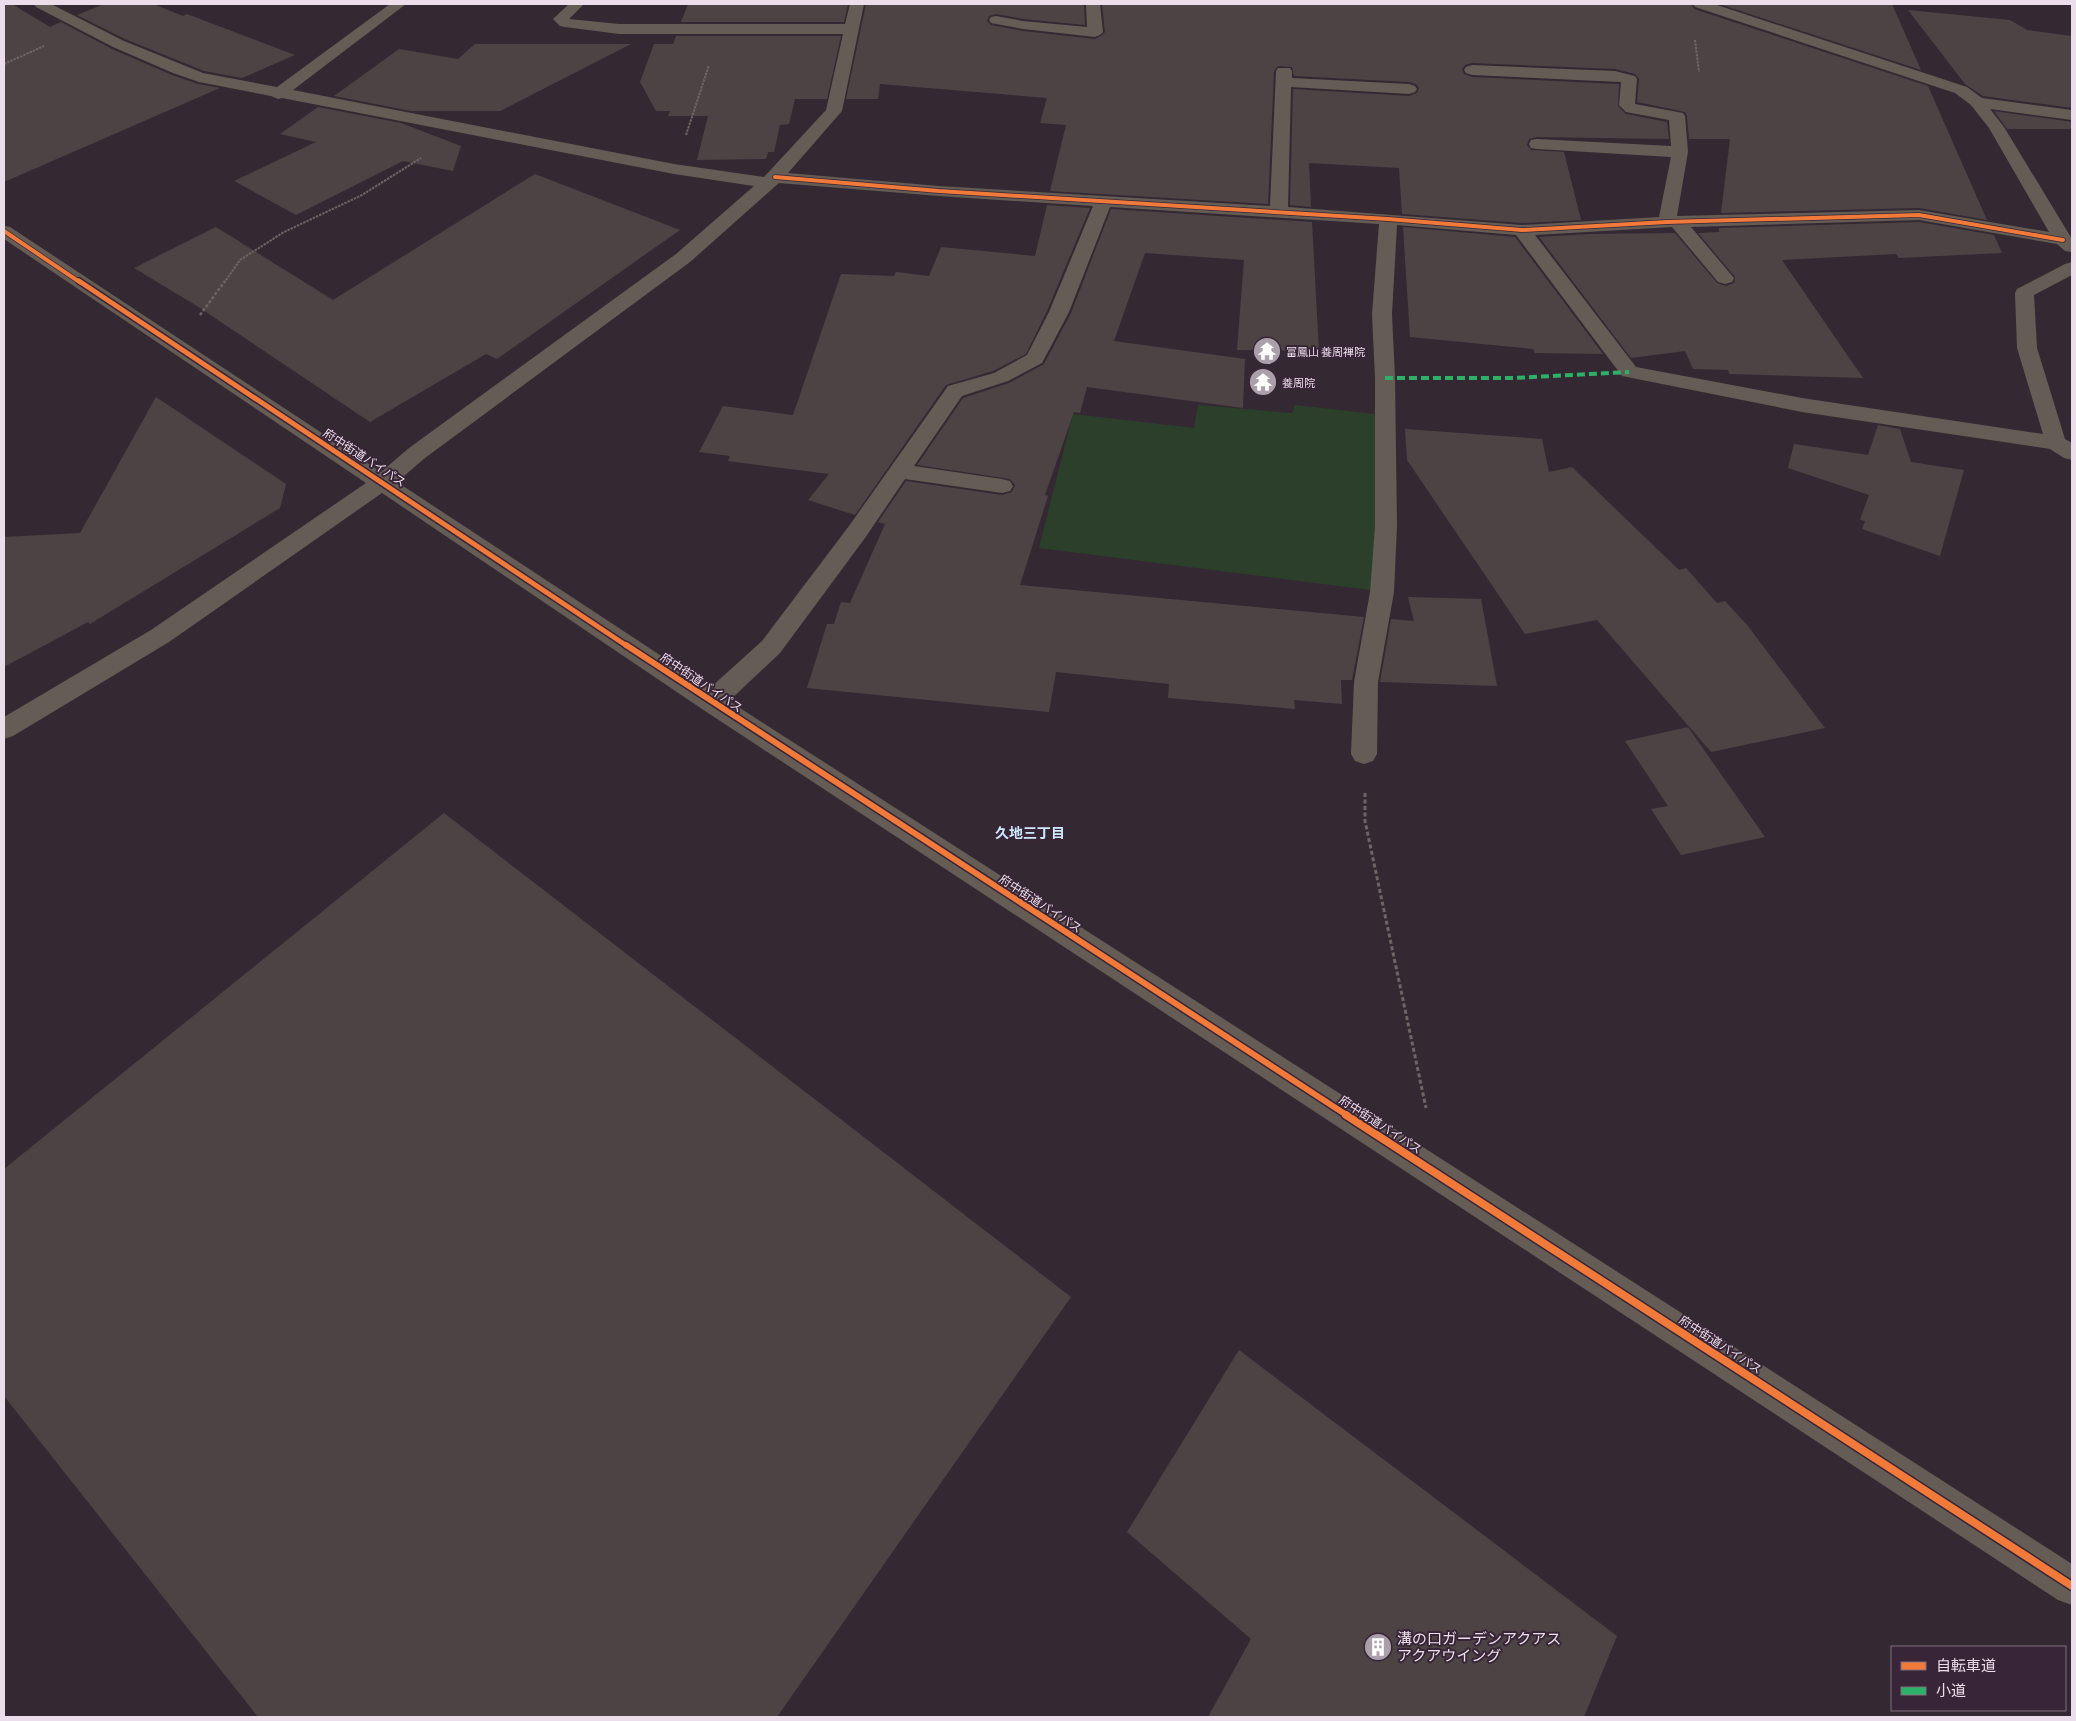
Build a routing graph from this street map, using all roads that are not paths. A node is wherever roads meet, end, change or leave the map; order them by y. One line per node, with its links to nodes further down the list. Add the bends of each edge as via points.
1 (42, 4): 11 (street, via 166,65 199,77)
2 (399, 4): 11 (street)
3 (577, 4): 8 (street, via 560,19 565,23 619,29)
4 (857, 4): 8 (street)
5 (1093, 4): 7 (street, via 1095,32)
6 (1700, 4): 12 (street, via 1961,90)
7 (996, 20)
8 (851, 29): 16 (street, via 834,111)
9 (1472, 70): 15 (street, via 1629,79 1627,105 1677,116)
10 (1409, 89): 18 (street, via 1284,77)
11 (278, 94): 16 (street, via 674,169)
12 (1977, 102): 13 (street); 23 (street, via 1996,127)
13 (2072, 115)
14 (1537, 144): 15 (street)
15 (1680, 152): 20 (street, via 1671,206)
16 (772, 180): 17 (street); 28 (street, via 683,258 416,453)
17 (1103, 202): 18 (street); 27 (street, via 1059,312 1035,359 1001,377 955,391)
18 (1279, 213): 19 (street)
19 (1388, 219): 22 (street); 32 (street, via 1382,314 1385,535 1382,592 1366,682)
20 (1672, 222): 22 (street); 23 (street, via 1919,215); 25 (street)
21 (4, 230): 28 (street, 府中街道バイパス)
22 (1522, 230): 26 (street, via 1629,372 1802,405)
23 (2067, 244)
24 (2072, 268): 26 (street, via 2024,293 2027,348)
25 (1725, 278)
26 (2064, 448)
27 (900, 471): 29 (street); 30 (street, via 771,647)
28 (383, 482): 30 (street, 府中街道バイパス); 31 (street, via 160,636)
29 (1002, 486)
30 (711, 702): 33 (street, 府中街道バイパス)
31 (4, 730)
32 (1364, 754)
33 (2072, 1586)

